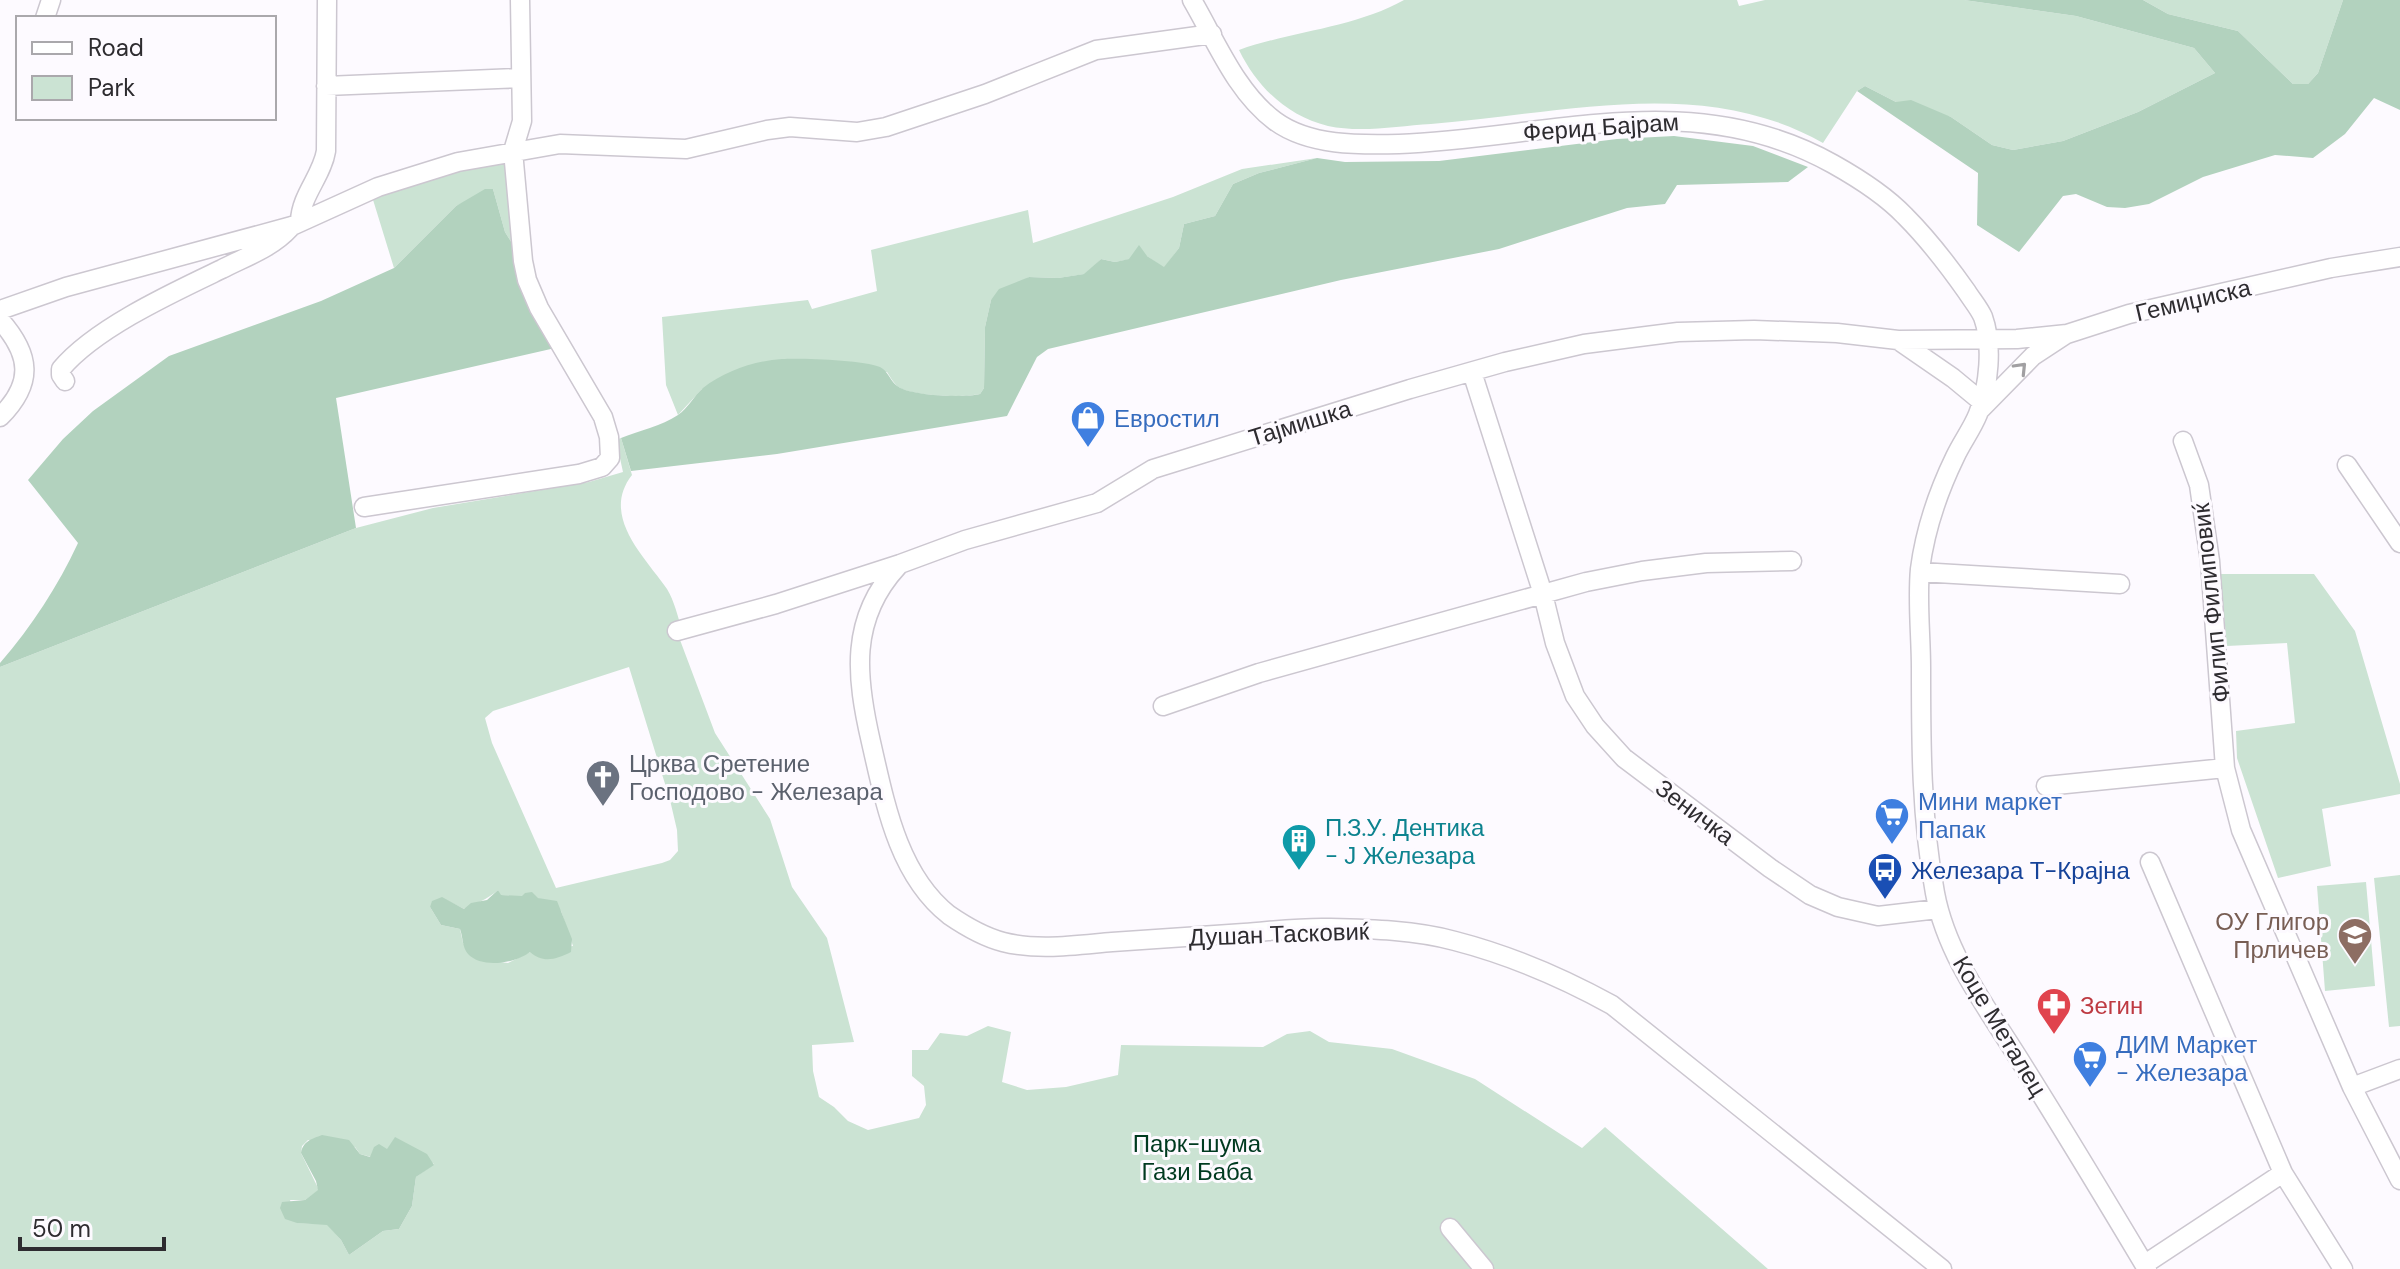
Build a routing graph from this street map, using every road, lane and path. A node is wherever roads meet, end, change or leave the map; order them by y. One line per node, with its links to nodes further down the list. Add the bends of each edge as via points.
1 (327, 0): 6 (street)
2 (520, 0): 5 (street)
3 (1192, 0): 4 (street, Ферид Бајрам)
4 (1212, 34): 7 (street, via 1096,50 985,94 857,132 790,127 686,149 560,144); 13 (street, Ферид Бајрам, via 1231,70 1266,113 1316,139 1424,143 1678,120 1735,127 1814,153 1854,175 1903,213 1982,315)
5 (519, 78): 6 (street); 7 (street, via 522,121)
6 (326, 86): 8 (street, via 324,163)
7 (513, 151): 8 (street, via 413,175); 21 (street, via 527,280 603,417 610,458 602,467 579,474)
8 (296, 224): 10 (street); 16 (street, via 271,244 99,337 61,369)
9 (2400, 257): 12 (street, Гемиџиска, via 2160,307)
10 (0, 310)
11 (0, 320): 18 (street, via 18,344 25,366 16,398)
12 (2067, 334): 13 (street, Гемиџиска); 17 (street, Коце Металец, one-way to 12, via 2033,356)
13 (1987, 339): 14 (street, Тајмишка); 17 (street, Коце Металец)
14 (1898, 340): 15 (street, Тајмишка, via 1754,330 1678,332 1584,344); 17 (street, Тајмишка, via 1953,378)
15 (1472, 372): 24 (street, Тајмишка, via 1153,469 1097,503); 27 (street, Зеничка)
16 (65, 381)
17 (1981, 406): 25 (street, Коце Металец, via 1930,519)
18 (0, 417)
19 (2183, 441): 30 (street, Филип Филиповиќ, via 2199,485 2210,561)
20 (2347, 465): 22 (street)
21 (364, 507)
22 (2400, 543)
23 (1792, 561): 27 (street, via 1642,571)
24 (900, 564): 28 (street, Тајмишка); 41 (street, Душан Тасковиќ, via 882,584 869,612 858,676 885,799 911,874 950,915 982,934 1024,946 1325,928 1454,940 1519,962 1612,1005)
25 (1920, 572): 26 (street); 33 (street, Коце Металец, via 1921,773)
26 (2120, 584)
27 (1543, 594): 29 (street, via 1259,673); 33 (street, Зеничка, via 1575,696 1624,758 1810,895 1878,916)
28 (677, 631)
29 (1163, 706)
30 (2225, 768): 31 (street); 35 (street, Филип Филиповиќ, via 2241,830)
31 (2046, 786)
32 (2150, 862): 36 (street)
33 (1938, 909): 39 (street, Коце Металец, via 1958,961)
34 (2400, 1069): 35 (street)
35 (2352, 1087): 37 (street, Филип Филиповиќ)
36 (2283, 1173): 39 (street, Коце Металец); 42 (street)
37 (2400, 1180)
38 (1450, 1228): 40 (street)
39 (2146, 1267)
40 (1484, 1269)
41 (1942, 1269)
42 (2343, 1269)

